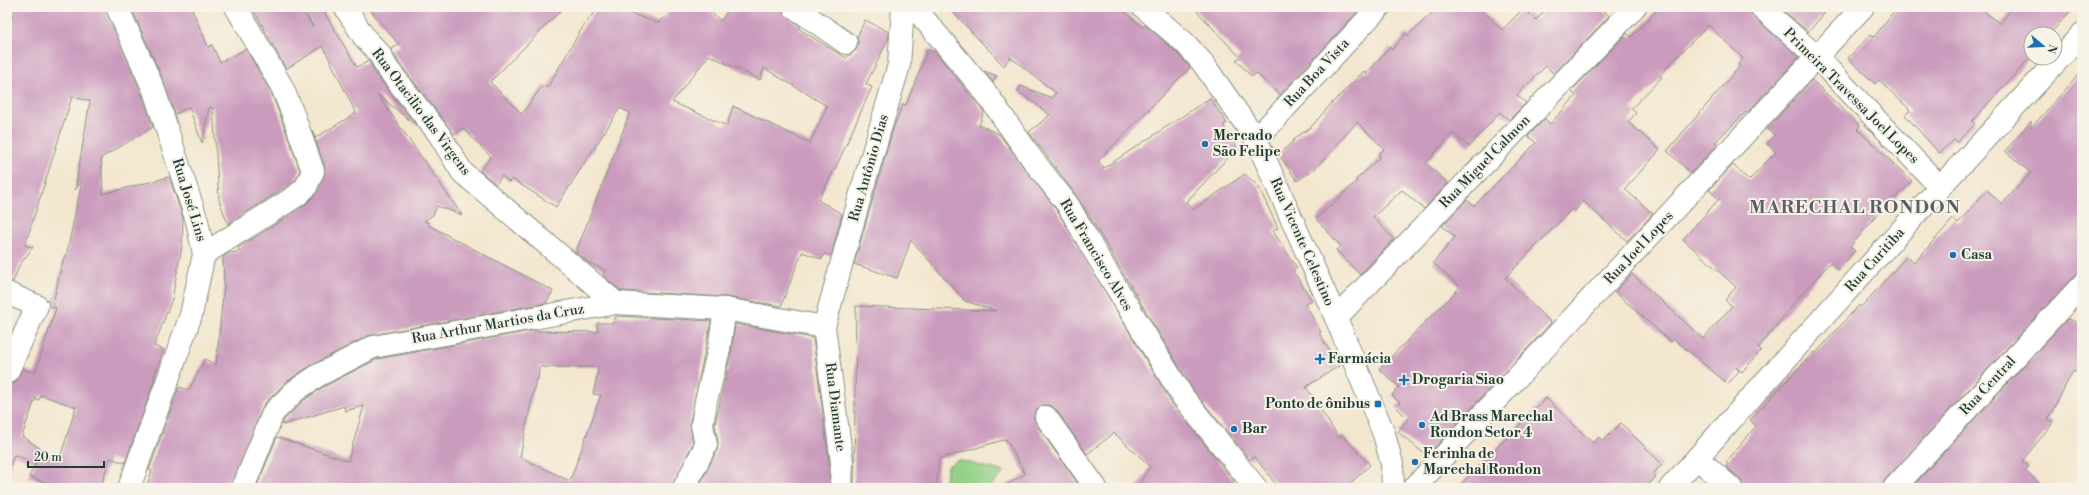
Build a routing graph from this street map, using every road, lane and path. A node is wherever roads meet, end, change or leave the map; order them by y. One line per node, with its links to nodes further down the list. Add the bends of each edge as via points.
1 (117, 7): 17 (street, Rua José Lins, via 154,90 197,221)
2 (236, 7): 17 (street, via 282,87 313,171 306,187 296,196)
3 (345, 7): 20 (street, Rua Otacilio das Virgens, via 399,85 439,134 462,172)
4 (794, 7): 13 (street)
5 (903, 7): 23 (street, Rua Antônio Dias, via 900,65)
6 (914, 7): 32 (street, Rua Francisco Alves, via 986,93 1068,205 1183,397)
7 (1143, 7): 15 (street, Rua Vicente Celestino, via 1185,43 1202,62)
8 (1379, 7): 15 (street, Rua Boa Vista)
9 (1635, 7): 22 (street, Rua Miguel Calmon)
10 (1761, 7): 14 (street, Primeira Travessa Joel Lopes)
11 (1863, 7): 14 (street, Rua Joel Lopes)
12 (2082, 34): 16 (street, Rua Curitiba)
13 (846, 43)
14 (1817, 58): 16 (street, Primeira Travessa Joel Lopes); 34 (street, Rua Joel Lopes)
15 (1256, 139): 22 (street, Rua Vicente Celestino)
16 (1940, 187): 26 (street, Rua Curitiba)
17 (204, 254): 27 (street, Rua José Lins, via 191,315)
18 (7, 293): 24 (street, via 37,306)
19 (2077, 296): 37 (street, Rua Central)
20 (616, 303): 21 (street, Rua Arthur Martios da Cruz); 28 (street, Rua Arthur Martios da Cruz, via 373,347 350,358 295,391 273,412)
21 (725, 309): 23 (street, Rua Arthur Martios da Cruz); 29 (street, via 702,425 706,445)
22 (1336, 318): 33 (street, Rua Vicente Celestino, via 1384,434 1392,464)
23 (824, 327): 30 (street, Rua Diamante, via 842,462)
24 (7, 373)
25 (1046, 417): 31 (street)
26 (1697, 458): 35 (street, Rua Curitiba); 36 (street)
27 (129, 488)
28 (242, 488)
29 (684, 488)
30 (841, 488)
31 (1096, 488)
32 (1256, 488)
33 (1393, 488)
34 (1414, 488)
35 (1670, 488)
36 (1732, 488)
37 (1894, 488)

